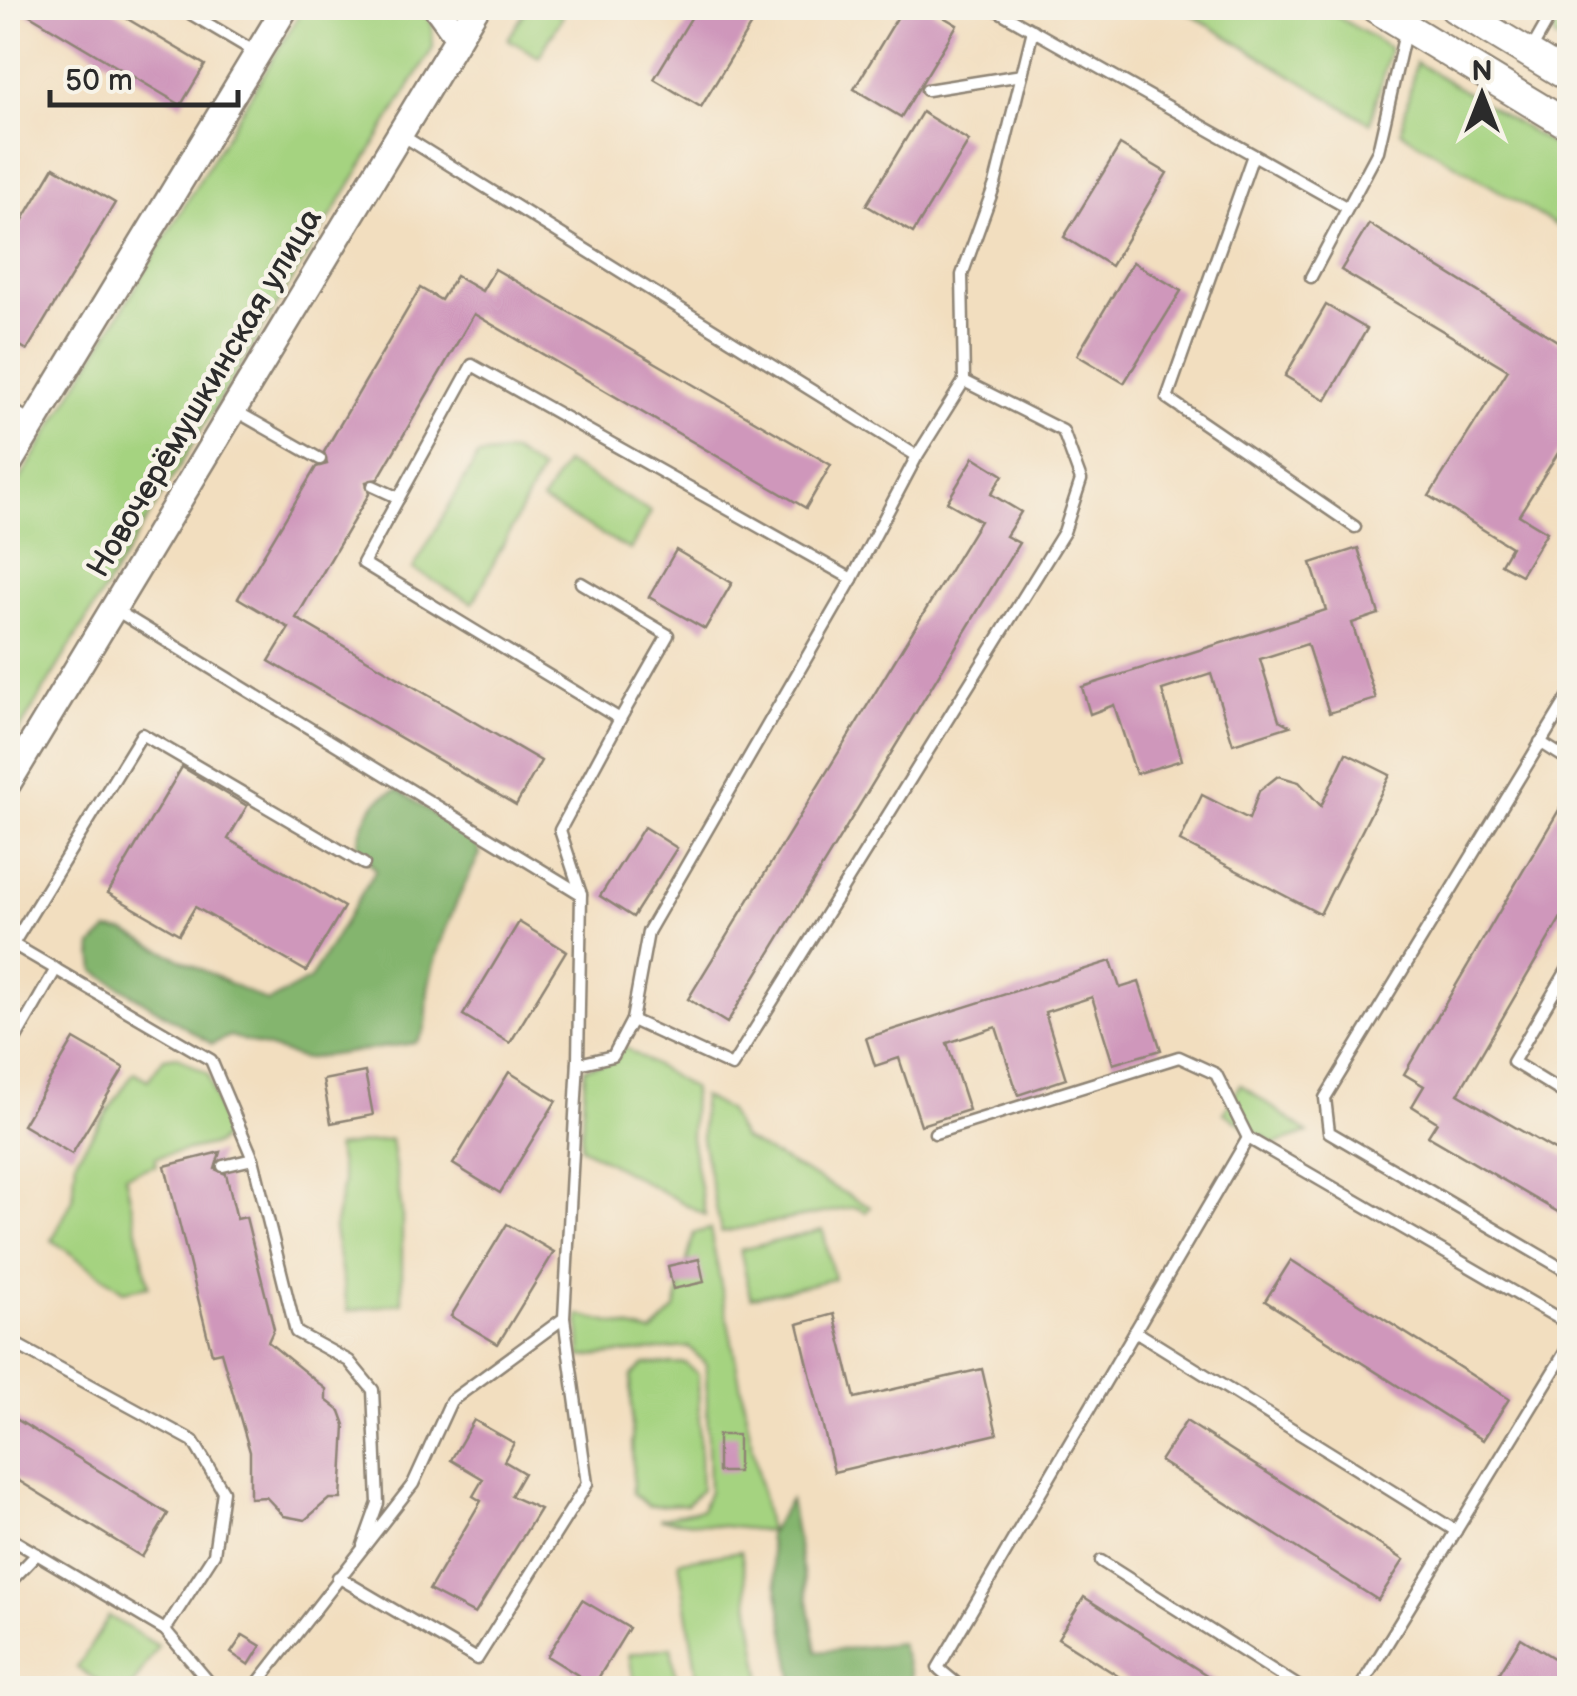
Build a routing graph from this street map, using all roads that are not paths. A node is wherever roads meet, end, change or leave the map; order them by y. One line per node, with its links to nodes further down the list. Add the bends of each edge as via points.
1 (180, 8): 12 (lane)
2 (285, 8): 12 (street)
3 (437, 8): 11 (street)
4 (476, 8): 11 (street, Новочерёмушкинская улица)
5 (993, 8): 10 (lane)
6 (1375, 8): 9 (main road)
7 (1454, 8): 13 (main road)
8 (1555, 8): 13 (lane)
9 (1407, 27): 17 (main road); 20 (lane, via 1378,151)
10 (1033, 30): 14 (lane); 19 (lane)
11 (458, 36): 18 (street, Новочерёмушкинская улица)
12 (258, 54): 25 (street)
13 (1530, 54): 15 (main road)
14 (1022, 74): 16 (lane); 22 (lane, via 995,184 962,275)
15 (1570, 78)
16 (927, 90)
17 (1570, 126)
18 (400, 133): 24 (street, Новочерёмушкинская улица); 26 (lane)
19 (1253, 156): 20 (lane); 31 (lane, via 1167,398)
20 (1346, 207): 21 (lane)
21 (1311, 278)
22 (964, 381): 26 (lane); 45 (lane, via 1062,431 1082,480 1064,532 732,1066)
23 (8, 407): 25 (lane)
24 (233, 409): 27 (lane); 34 (street, Новочерёмушкинская улица)
25 (33, 423): 28 (street)
26 (917, 456): 32 (lane)
27 (320, 458)
28 (8, 465)
29 (373, 486): 30 (lane)
30 (399, 498): 32 (lane, via 472,365); 36 (lane, via 362,563)
31 (1355, 528)
32 (852, 579): 45 (lane, via 648,932)
33 (581, 583): 36 (lane, via 668,635)
34 (113, 608): 39 (street, Новочерёмушкинская улица); 41 (lane)
35 (1570, 694): 37 (lane)
36 (620, 719): 41 (lane, via 560,830)
37 (1540, 742): 38 (lane); 53 (lane, via 1325,1098 1329,1132)
38 (1570, 761)
39 (8, 784)
40 (364, 864): 42 (lane, via 142,734)
41 (581, 894): 47 (lane)
42 (10, 942): 44 (lane)
43 (1570, 965): 48 (lane, via 1514,1062)
44 (56, 969): 46 (lane); 51 (lane, via 211,1060)
45 (632, 1020): 47 (lane, via 613,1056)
46 (11, 1047)
47 (578, 1064): 54 (lane)
48 (1570, 1097)
49 (936, 1133): 50 (lane, via 1179,1057 1216,1074)
50 (1248, 1138): 55 (lane); 56 (lane)
51 (253, 1159): 52 (lane); 62 (lane, via 296,1332 349,1361 373,1390 378,1504)
52 (224, 1166)
53 (1570, 1273)
54 (564, 1318): 62 (lane, via 451,1401 413,1484); 64 (lane, via 587,1484 477,1659)
55 (1570, 1325)
56 (1135, 1331): 59 (lane); 69 (lane, via 938,1668)
57 (8, 1340): 66 (lane, via 193,1441 224,1491 214,1554)
58 (1570, 1344): 59 (lane)
59 (1456, 1532): 71 (lane)
60 (8, 1536): 61 (lane)
61 (36, 1554): 65 (lane); 66 (lane)
62 (360, 1555): 64 (lane)
63 (1100, 1561): 70 (lane)
64 (338, 1576): 68 (lane)
65 (8, 1584)
66 (165, 1630): 67 (lane)
67 (214, 1688)
68 (254, 1688)
69 (962, 1688)
70 (1301, 1688)
71 (1360, 1688)

